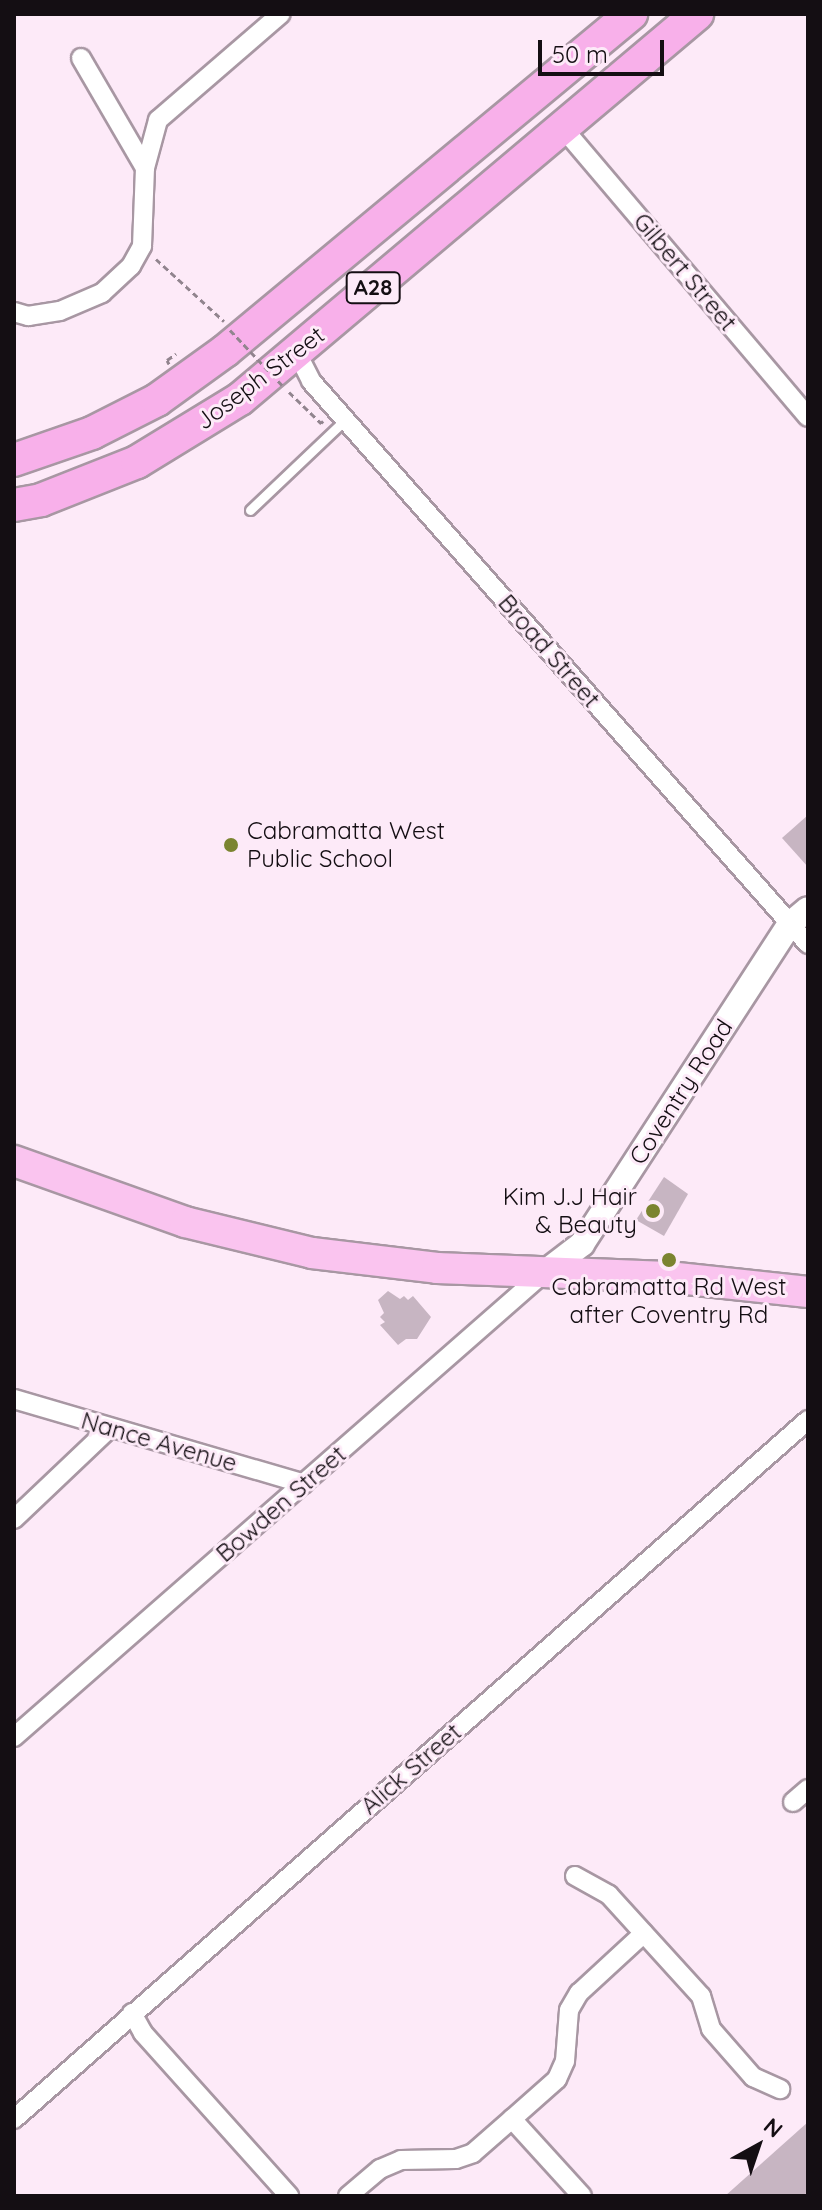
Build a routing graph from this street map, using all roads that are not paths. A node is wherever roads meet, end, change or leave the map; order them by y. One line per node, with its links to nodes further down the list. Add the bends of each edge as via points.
1 (281, 14): 6 (street, via 158,120)
2 (631, 14): 11 (highway, Joseph Street / A28, via 157,400 92,433)
3 (697, 14): 5 (highway, Joseph Street / A28)
4 (81, 58): 6 (street)
5 (562, 127): 8 (highway, Joseph Street / A28); 9 (street, Gilbert Street)
6 (145, 168): 7 (street, via 142,246 131,266 102,293 60,311 28,316)
7 (14, 312)
8 (297, 353): 10 (street, Broad Street, via 311,381); 12 (highway, Joseph Street / A28, via 240,399 137,462 41,500)
9 (808, 417)
10 (343, 418): 13 (lane); 14 (street, Broad Street)
11 (14, 460)
12 (14, 505)
13 (250, 510)
14 (799, 916): 15 (street, Broad Street); 17 (street, Coventry Road, via 582,1244)
15 (808, 944)
16 (14, 1161): 17 (main road, via 185,1222 312,1253 437,1268)
17 (548, 1270): 18 (main road); 22 (street, Bowden Street)
18 (808, 1292)
19 (14, 1399): 21 (street, Nance Avenue)
20 (808, 1420): 29 (street, Alick Street)
21 (109, 1429): 22 (street, Nance Avenue); 23 (street)
22 (304, 1484): 24 (street, Bowden Street)
23 (14, 1519)
24 (14, 1737)
25 (808, 1789): 26 (street)
26 (793, 1802)
27 (575, 1876): 28 (street, via 609,1895)
28 (644, 1933): 30 (street, via 701,1996 711,2029 753,2077); 32 (street, via 579,1993 569,2010 565,2061 557,2079)
29 (132, 2013): 31 (street, Alick Street); 33 (street, via 143,2033)
30 (780, 2089)
31 (14, 2119)
32 (512, 2119): 34 (street, via 473,2153 456,2159 401,2160 380,2169); 35 (street)
33 (289, 2196)
34 (348, 2196)
35 (582, 2196)

